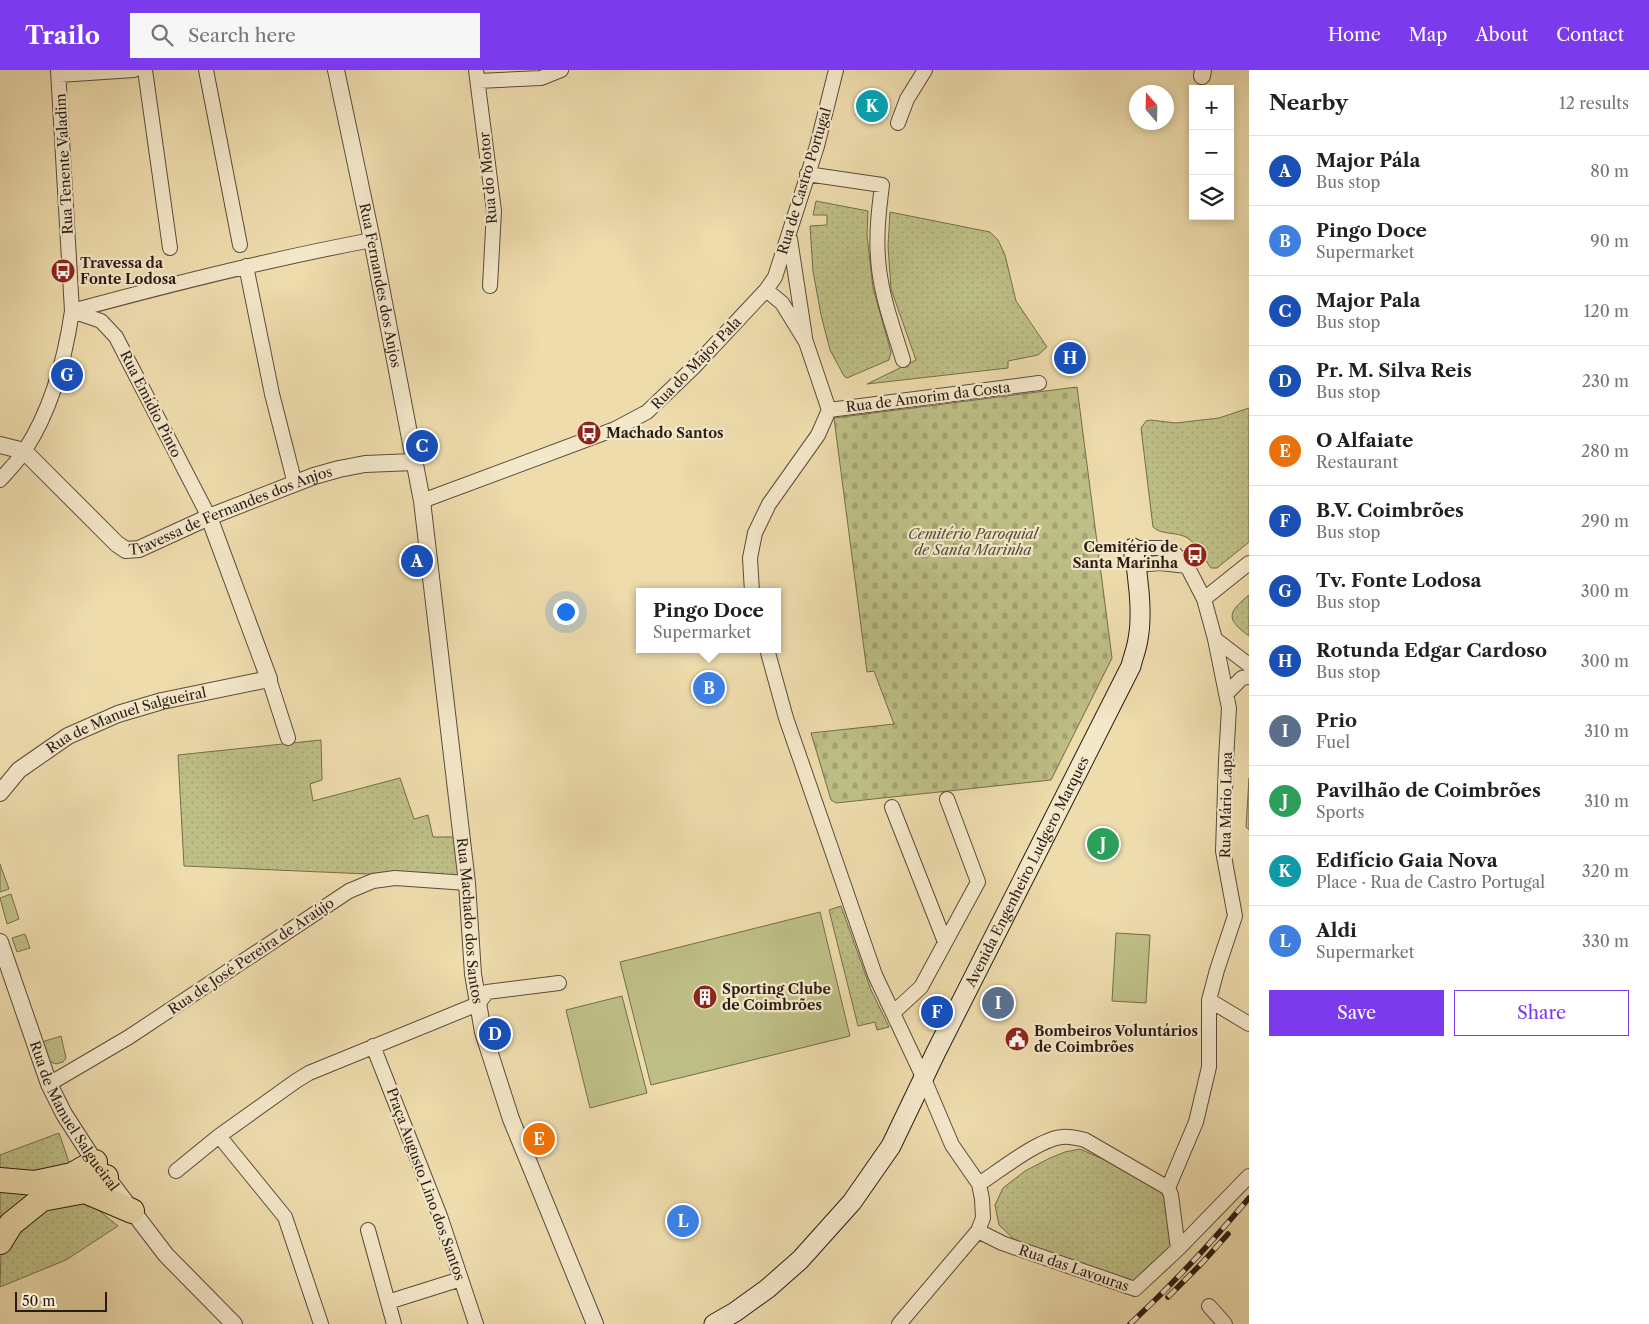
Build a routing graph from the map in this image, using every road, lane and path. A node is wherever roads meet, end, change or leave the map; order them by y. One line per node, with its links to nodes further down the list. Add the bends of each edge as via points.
1 (134, 70): 8 (street)
2 (145, 70): 15 (street)
3 (206, 70): 14 (street)
4 (336, 70): 13 (street, Rua Fernandes dos Anjos)
5 (561, 70): 9 (street, via 541,78)
6 (836, 70): 11 (street, Rua de Castro Portugal)
7 (925, 70): 10 (street, via 907,99)
8 (59, 72): 21 (street, Rua Tenente Valadim)
9 (477, 76): 19 (street, Rua do Motor, via 494,211)
10 (898, 123)
11 (807, 174): 12 (street, Rua de Castro Portugal); 23 (street, via 882,185 878,258 883,292)
12 (789, 236): 17 (street, Rua de Castro Portugal); 18 (street, Rua de Amorim da Costa)
13 (372, 240): 16 (street); 28 (street, Rua Fernandes dos Anjos)
14 (240, 245)
15 (170, 248)
16 (246, 266): 21 (street); 30 (street, via 272,394)
17 (775, 277): 18 (street); 20 (street, Rua de Castro Portugal)
18 (798, 283): 22 (street, Rua de Amorim da Costa)
19 (490, 286)
20 (766, 290): 22 (street, Rua de Amorim da Costa, via 782,303); 31 (street, Rua do Major Pala, via 647,412 615,428)
21 (72, 311): 27 (street, Rua Tenente Valadim, via 67,345 45,414); 32 (street, Rua Emídio Pinto, via 102,321 116,336)
22 (806, 342): 25 (street, Rua de Amorim da Costa)
23 (903, 360)
24 (1039, 383): 25 (street, Rua de Amorim da Costa)
25 (829, 410): 35 (street, via 818,435 769,504 754,532 750,558)
26 (0, 445): 27 (street)
27 (24, 451): 29 (street, Rua Tenente Valadim); 32 (street, Travessa de Fernandes dos Anjos, via 126,550 138,549)
28 (414, 462): 30 (street, Travessa de Fernandes dos Anjos, via 356,466); 31 (street, Rua Fernandes dos Anjos)
29 (0, 480)
30 (295, 484): 32 (street, Travessa de Fernandes dos Anjos)
31 (422, 501): 47 (street, Rua Machado dos Santos)
32 (209, 518): 41 (street)
33 (1135, 556): 36 (street, Rua Mário Lapa, via 1187,566); 56 (main road, Avenida Engenheiro Ludgero Marques, via 1139,638 1131,666)
34 (1249, 563): 36 (street)
35 (752, 588)
36 (1204, 599): 37 (street, Rua Mário Lapa)
37 (1215, 639): 39 (street); 42 (street, Rua Mário Lapa)
38 (769, 653): 53 (street, via 786,718 874,975)
39 (1249, 665)
40 (1249, 677): 42 (street, via 1242,678)
41 (269, 678): 43 (street); 44 (street, Rua de Manuel Salgueiral, via 162,700 118,714 68,736 19,770)
42 (1226, 694): 51 (street, Rua Mário Lapa, via 1229,708 1223,851 1235,916)
43 (288, 738)
44 (0, 793)
45 (947, 799): 49 (street, via 978,882)
46 (892, 807): 49 (street)
47 (467, 883): 52 (street, Rua Machado dos Santos); 57 (street, Rua de José Pereira de Araújo, via 395,878 372,881 349,891 129,1037)
48 (0, 942): 57 (street, Rua de Manuel Salgueiral)
49 (944, 942): 53 (street, via 921,987)
50 (559, 983): 52 (street, via 487,992)
51 (1209, 1000): 54 (street); 64 (street, Rua Mário Lapa, via 1209,1067 1196,1122)
52 (478, 1004): 55 (street); 78 (street, Rua Machado dos Santos, via 483,1032 511,1119)
53 (893, 1013): 56 (street)
54 (1249, 1024)
55 (373, 1046): 58 (street, via 309,1073); 71 (street, Praça Augusto Lino dos Santos, via 440,1216)
56 (924, 1078): 63 (street, via 952,1144); 79 (main road, Avenida Engenheiro Ludgero Marques, via 891,1146 852,1202 800,1260 767,1289)
57 (50, 1084): 59 (street, Rua de Manuel Salgueiral, via 64,1114)
58 (219, 1136): 60 (street); 75 (street, via 285,1217)
59 (101, 1169): 62 (highway, via 34,1183); 65 (highway); 66 (street, Rua de Manuel Salgueiral)
60 (176, 1172)
61 (1249, 1176): 70 (street, Rua das Lavouras)
62 (0, 1180)
63 (979, 1184): 64 (street, via 1047,1142 1073,1137 1085,1140); 68 (street, via 983,1218)
64 (1168, 1188): 70 (street, via 1172,1195)
65 (85, 1191): 66 (highway); 69 (highway, via 42,1199 11,1224)
66 (128, 1206): 74 (street, Rua de Manuel Salgueiral, via 166,1255)
67 (368, 1230): 72 (street)
68 (978, 1231): 70 (street, Rua das Lavouras, via 1002,1243 1136,1290); 80 (street)
69 (0, 1242)
70 (1178, 1248)
71 (461, 1279): 72 (street); 77 (street, Praça Augusto Lino dos Santos)
72 (388, 1302): 76 (street)
73 (1209, 1306): 81 (street)
74 (234, 1324)
75 (320, 1324)
76 (394, 1324)
77 (476, 1324)
78 (595, 1324)
79 (714, 1324)
80 (899, 1324)
81 (1224, 1324)

